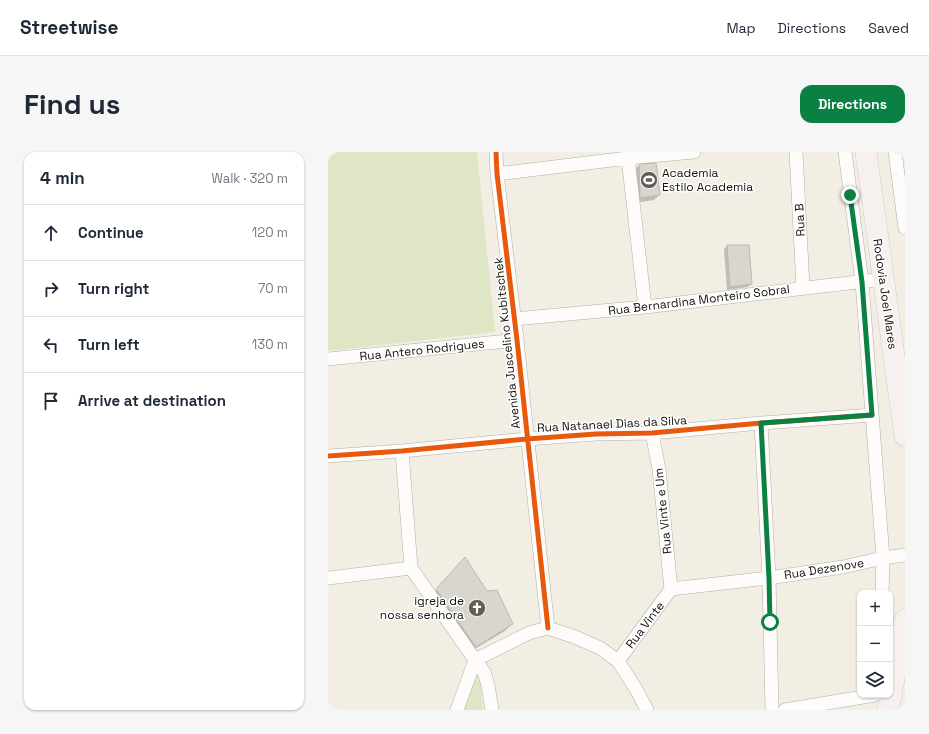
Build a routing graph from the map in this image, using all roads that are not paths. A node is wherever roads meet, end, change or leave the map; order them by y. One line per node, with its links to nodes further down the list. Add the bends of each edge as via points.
1 (496, 152): 8 (street, Avenida Juscelino Kubitschek)
2 (685, 152): 7 (street)
3 (796, 152): 12 (street, Rua B)
4 (845, 152): 11 (street)
5 (866, 152): 10 (main road, Rodovia Joel Mares)
6 (895, 152): 9 (street)
7 (628, 158): 8 (street); 13 (street)
8 (497, 174): 14 (street, Avenida Juscelino Kubitschek)
9 (905, 228)
10 (883, 279): 11 (street, Rua Bernardina Monteiro Sobral); 20 (main road, Rodovia Joel Mares)
11 (862, 282): 12 (street, Rua Bernardina Monteiro Sobral); 17 (street)
12 (803, 288): 13 (street, Rua Bernardina Monteiro Sobral)
13 (645, 307): 14 (street, Rua Bernardina Monteiro Sobral)
14 (514, 319): 15 (street, Avenida Juscelino Kubitschek)
15 (517, 340): 16 (street, Rua Antero Rodrigues); 21 (street, Avenida Juscelino Kubitschek)
16 (328, 359)
17 (872, 415): 18 (street, Rua Natanael Dias da Silva); 25 (street)
18 (761, 423): 19 (street, Rua Natanael Dias da Silva); 28 (street)
19 (652, 433): 21 (street, Rua Natanael Dias da Silva); 29 (street, Rua Vinte e Um, via 659,469)
20 (905, 436)
21 (527, 439): 22 (street, Rua Natanael Dias da Silva); 32 (street, Avenida Juscelino Kubitschek)
22 (402, 451): 23 (street, Rua Natanael Dias da Silva); 26 (street)
23 (328, 456)
24 (905, 555): 25 (street, Rua Dezenove)
25 (884, 558): 28 (street, Rua Dezenove); 30 (street)
26 (411, 568): 27 (street); 33 (street)
27 (328, 578)
28 (769, 578): 29 (street, Rua Dezenove); 40 (street)
29 (671, 589): 34 (street, Rua Vinte)
30 (882, 590)
31 (905, 620): 35 (main road)
32 (548, 628): 33 (street, via 529,633); 34 (street, via 600,648)
33 (475, 660): 37 (street); 38 (street, via 484,672)
34 (618, 661): 39 (street)
35 (893, 681)
36 (875, 698): 41 (street)
37 (457, 710)
38 (492, 710)
39 (647, 710)
40 (772, 710)
41 (785, 710)

